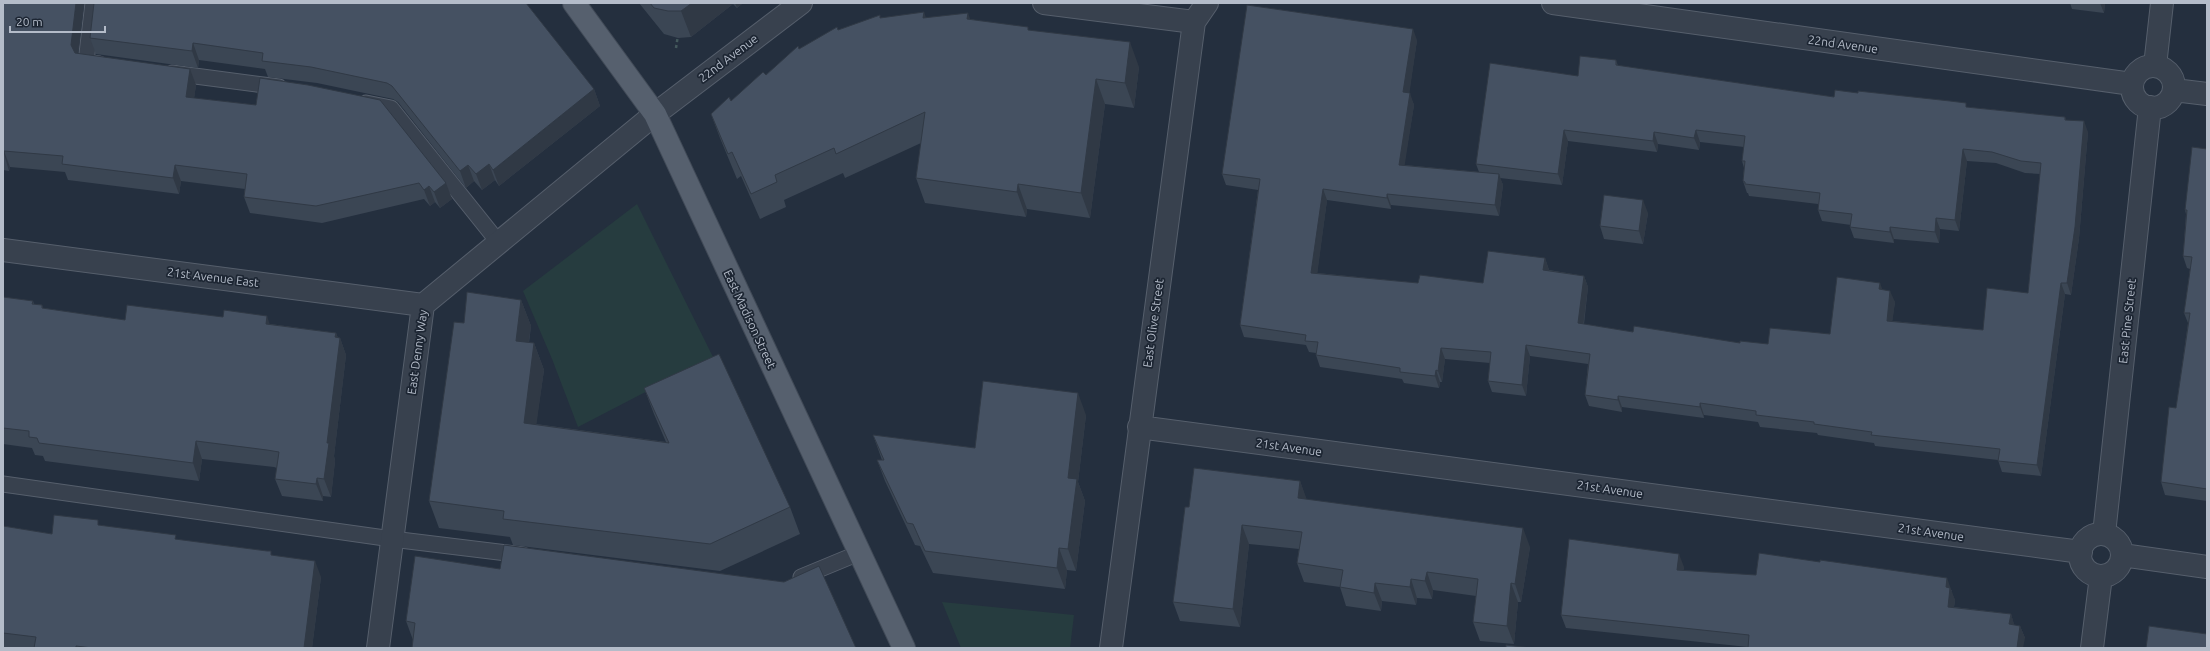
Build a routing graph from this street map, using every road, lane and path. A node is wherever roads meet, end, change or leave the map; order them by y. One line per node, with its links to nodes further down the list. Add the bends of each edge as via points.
1 (93, 3): 12 (lane, via 86,62)
2 (574, 3): 21 (main road, East Madison Street)
3 (801, 3): 21 (street, 22nd Avenue)
4 (1044, 3): 8 (street)
5 (1207, 3): 9 (street, East Olive Street)
6 (1553, 3): 15 (street, 22nd Avenue)
7 (2162, 3): 13 (street)
8 (1159, 10): 9 (street)
9 (1194, 22): 25 (street, East Olive Street)
10 (678, 32): 11 (path)
11 (676, 48)
12 (110, 66)
13 (2155, 66): 15 (street, via 2138,72); 17 (street, via 2165,69 2170,74)
14 (157, 72): 16 (lane)
15 (2132, 84): 20 (street, via 2136,98 2140,103)
16 (292, 89)
17 (2174, 90): 18 (street); 20 (street, via 2166,104)
18 (2207, 94)
19 (353, 100): 22 (lane, via 391,108)
20 (2150, 107): 27 (street, East Pine Street)
21 (655, 114): 22 (street, East Denny Way); 30 (main road, East Madison Street)
22 (499, 243): 24 (street, East Denny Way)
23 (3, 250): 24 (street, 21st Avenue East)
24 (423, 304): 28 (street, East Denny Way)
25 (1139, 427): 29 (street, 21st Avenue); 38 (street, East Olive Street)
26 (3, 484): 28 (lane)
27 (2104, 534): 29 (street, via 2087,540); 31 (street, via 2119,543)
28 (392, 539): 32 (lane); 36 (street, East Denny Way)
29 (2080, 552): 34 (street, via 2084,566)
30 (859, 553): 35 (lane); 37 (main road, East Madison Street)
31 (2122, 555): 33 (street); 34 (street, via 2121,562 2113,572)
32 (534, 556)
33 (2207, 567)
34 (2101, 576): 39 (street)
35 (784, 584)
36 (378, 648)
37 (904, 648)
38 (1111, 648)
39 (2092, 648)

